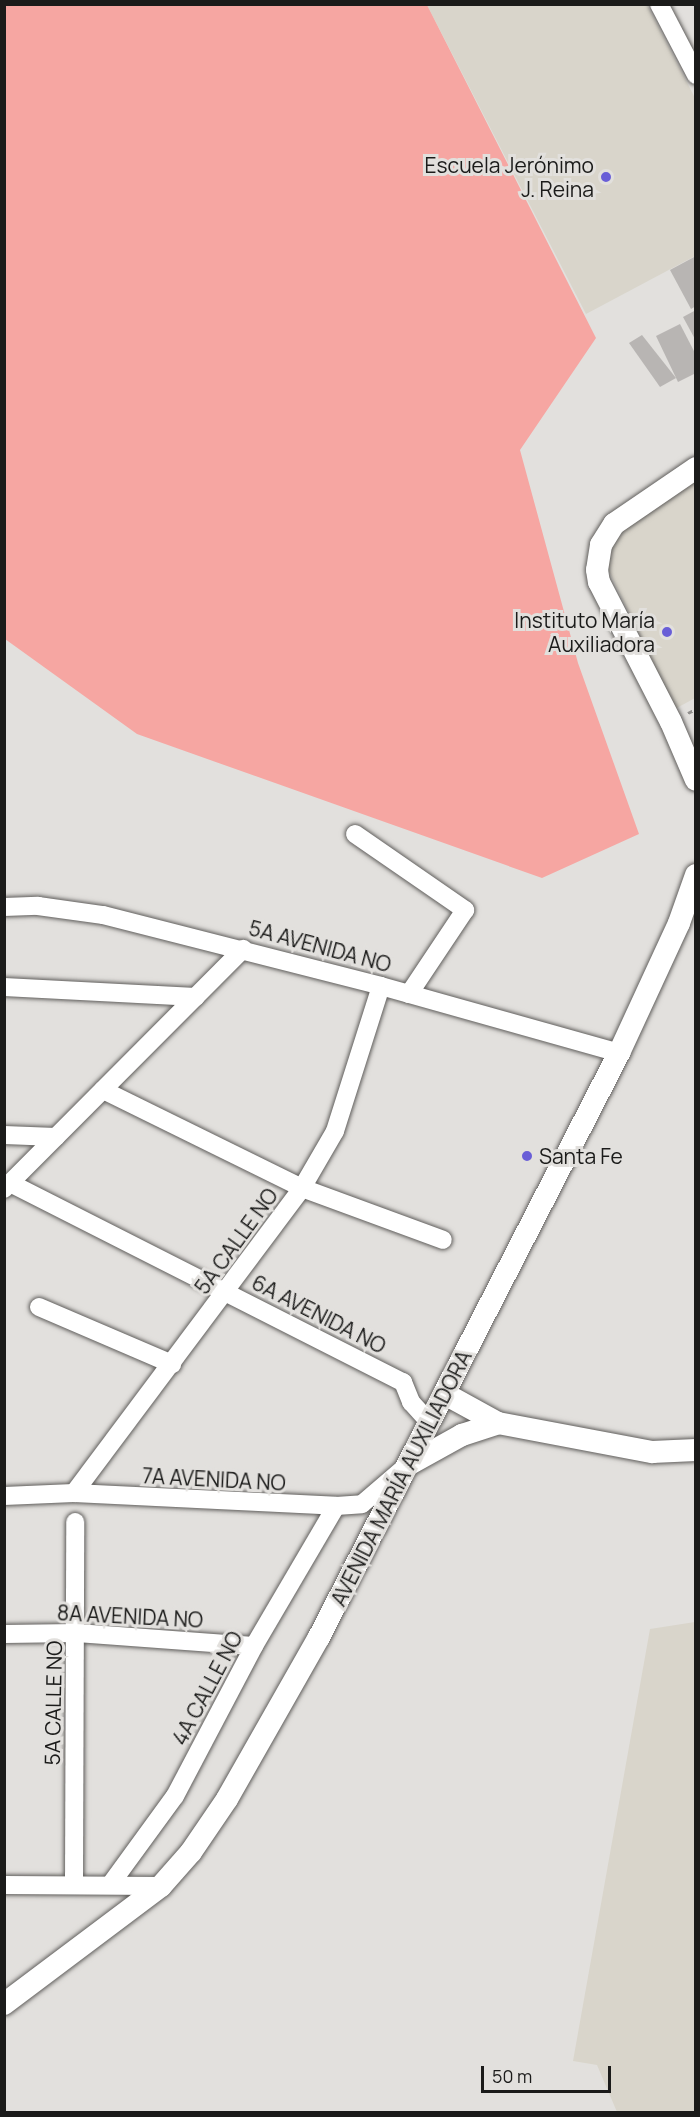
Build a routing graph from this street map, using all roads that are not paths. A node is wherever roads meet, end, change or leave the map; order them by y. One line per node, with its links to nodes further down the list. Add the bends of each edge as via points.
1 (659, 4): 2 (street)
2 (696, 75)
3 (696, 468): 4 (street, via 614,524 601,545 597,570 599,582 671,722)
4 (696, 780)
5 (355, 834): 11 (street, via 465,910)
6 (696, 875): 13 (street, AVENIDA MARÍA AUXILIADORA, via 679,923)
7 (4, 907): 8 (street, 5A AVENIDA NO, via 38,906 103,915)
8 (243, 949): 9 (street, 5A AVENIDA NO); 12 (street)
9 (381, 986): 11 (street, 5A AVENIDA NO); 18 (street, 5A CALLE NO, via 335,1131)
10 (4, 987): 12 (street)
11 (409, 993): 13 (street, 5A AVENIDA NO)
12 (196, 997): 14 (street)
13 (619, 1053): 23 (street, AVENIDA MARÍA AUXILIADORA)
14 (103, 1090): 16 (street); 18 (street)
15 (4, 1135): 16 (street)
16 (56, 1137): 17 (street)
17 (7, 1186): 20 (street, 6A AVENIDA NO)
18 (302, 1188): 19 (street); 20 (street, 5A CALLE NO)
19 (443, 1240)
20 (227, 1292): 22 (street, 5A CALLE NO); 24 (street, 6A AVENIDA NO, via 403,1382 411,1402)
21 (39, 1307): 22 (street)
22 (172, 1364): 28 (street, 5A CALLE NO)
23 (445, 1394): 24 (street, AVENIDA MARÍA AUXILIADORA); 25 (street)
24 (429, 1422): 27 (street, AVENIDA MARÍA AUXILIADORA)
25 (498, 1423): 26 (street, via 652,1452); 27 (street, via 462,1435)
26 (696, 1450)
27 (407, 1465): 30 (street, 7A AVENIDA NO, via 362,1504); 38 (street, AVENIDA MARÍA AUXILIADORA, via 319,1637 227,1799 191,1852)
28 (74, 1493): 29 (street, 7A AVENIDA NO); 30 (street, 7A AVENIDA NO)
29 (4, 1496)
30 (336, 1506): 34 (street, 4A CALLE NO)
31 (75, 1522): 32 (street, 5A CALLE NO)
32 (77, 1633): 33 (street, 8A AVENIDA NO); 34 (street, 8A AVENIDA NO); 36 (street, 5A CALLE NO)
33 (4, 1634)
34 (254, 1646): 37 (street, 4A CALLE NO, via 175,1796)
35 (4, 1885): 36 (street)
36 (74, 1885): 37 (street)
37 (110, 1886): 38 (street)
38 (161, 1886): 39 (street, AVENIDA MARÍA AUXILIADORA)
39 (4, 2004)

